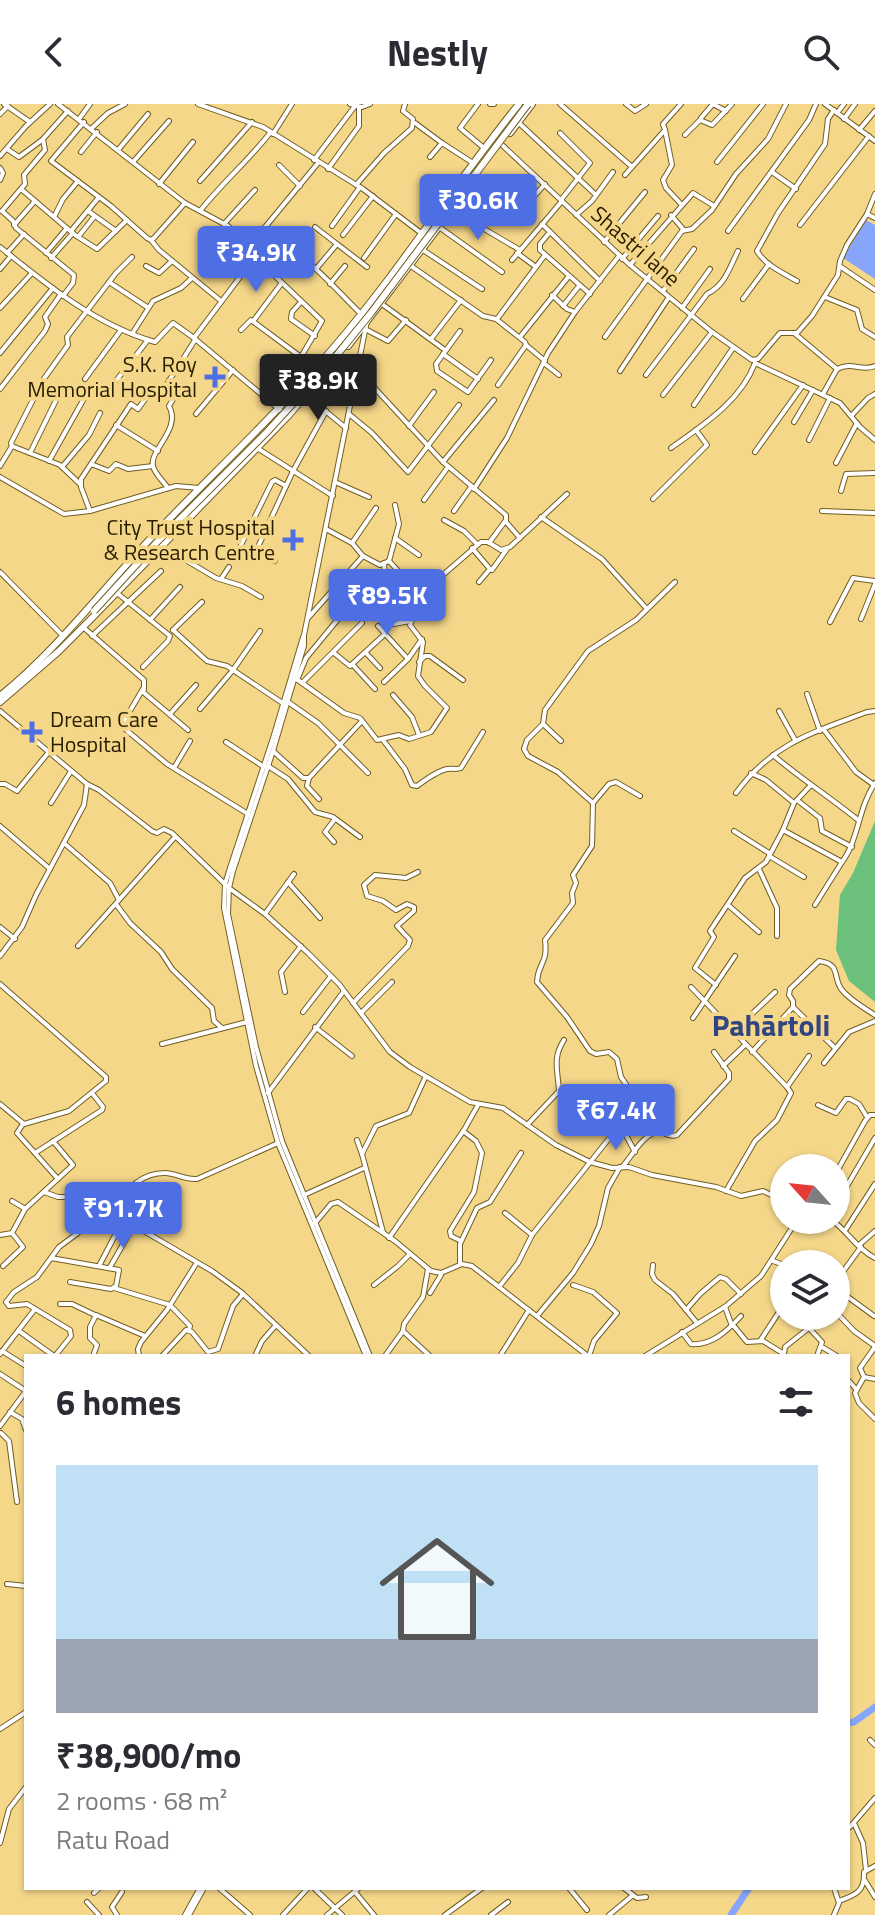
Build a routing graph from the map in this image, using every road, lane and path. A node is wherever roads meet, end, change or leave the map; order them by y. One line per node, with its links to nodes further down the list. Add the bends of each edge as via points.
1 (50, 104): 36 (street)
2 (58, 104): 26 (street)
3 (90, 104): 33 (street)
4 (125, 104): 40 (street, via 108,113)
5 (198, 104): 24 (street)
6 (292, 104): 43 (street)
7 (370, 104): 22 (street)
8 (397, 104): 25 (street)
9 (478, 104): 52 (street, via 460,128)
10 (526, 104): 39 (main road); 52 (main road); 322 (main road, bridge, via 332,361)
11 (560, 104): 62 (street)
12 (626, 104): 13 (street, via 635,111)
13 (646, 104)
14 (681, 104): 41 (street, via 663,124)
15 (732, 104): 27 (street)
16 (763, 104): 59 (street)
17 (784, 104): 90 (street, via 768,139)
18 (816, 104): 66 (street)
19 (844, 104): 29 (street)
20 (855, 104): 32 (street)
21 (6, 105): 30 (street); 36 (street)
22 (355, 105): 57 (street); 64 (street, via 359,126)
23 (828, 105): 29 (street)
24 (212, 106): 37 (street)
25 (404, 106): 38 (street)
26 (68, 111): 33 (street); 47 (street)
27 (726, 111): 34 (street, via 712,125); 34 (street, via 713,104)
28 (875, 111): 42 (street)
29 (835, 112): 32 (street); 77 (street, via 828,119 825,144)
30 (0, 114)
31 (148, 114): 53 (street)
32 (844, 119): 42 (street)
33 (82, 120): 40 (street); 70 (street, via 51,159)
34 (700, 120): 45 (street)
35 (169, 121): 58 (street)
36 (30, 122): 54 (street)
37 (252, 122): 43 (street); 71 (street)
38 (414, 122): 50 (street); 75 (street)
39 (519, 122): 51 (main road); 68 (street)
40 (94, 130): 53 (street); 55 (street)
41 (665, 130): 62 (street); 88 (street, via 672,165 663,180)
42 (859, 130): 46 (street)
43 (272, 133): 57 (street); 93 (street)
44 (560, 133): 68 (street, via 590,163)
45 (685, 135)
46 (869, 136): 48 (street); 106 (street)
47 (42, 140): 54 (street, via 19,157); 76 (street, via 46,149 24,175)
48 (875, 141)
49 (193, 142): 72 (street)
50 (442, 143): 56 (street); 60 (street)
51 (501, 144): 73 (street, Shastri lane); 89 (main road)
52 (484, 148): 60 (main road)
53 (118, 150): 58 (street)
54 (3, 152)
55 (81, 152)
56 (430, 157)
57 (316, 161): 64 (street); 74 (street)
58 (133, 162): 72 (street)
59 (717, 162)
60 (473, 163): 117 (main road)
61 (279, 165): 74 (street)
62 (631, 166): 67 (street)
63 (0, 168): 69 (street)
64 (328, 169): 75 (street)
65 (613, 172): 81 (street)
66 (772, 172): 77 (street); 112 (street)
67 (625, 175)
68 (579, 179): 81 (street); 84 (street)
69 (0, 180)
70 (78, 181): 83 (street); 100 (street)
71 (200, 181)
72 (159, 184): 86 (street)
73 (545, 184): 84 (street, Shastri lane); 87 (street)
74 (300, 186): 115 (street)
75 (358, 186): 82 (street); 107 (street)
76 (21, 189): 85 (street); 91 (street)
77 (796, 189): 139 (street, via 757,251)
78 (255, 190): 103 (street)
79 (645, 192): 122 (street)
80 (875, 194): 95 (street)
81 (596, 195): 96 (street)
82 (373, 196): 94 (street); 118 (street)
83 (99, 197): 92 (street); 102 (street)
84 (562, 200): 96 (street, Shastri lane); 104 (street)
85 (35, 201): 100 (street); 105 (street)
86 (185, 203): 93 (street); 119 (street)
87 (527, 204)
88 (681, 204): 90 (street, via 695,192); 97 (street)
89 (456, 205): 109 (main road); 128 (street)
90 (715, 207): 110 (street)
91 (1, 210): 105 (street)
92 (88, 211): 98 (street); 113 (street)
93 (200, 211): 103 (street)
94 (396, 214): 117 (street); 136 (street)
95 (867, 214): 101 (street); 144 (street)
96 (576, 215): 122 (street, Shastri lane)
97 (671, 215): 110 (street); 140 (street)
98 (95, 216): 111 (street); 113 (street)
99 (658, 216): 134 (street)
100 (54, 217): 113 (street)
101 (875, 218)
102 (127, 220): 111 (street); 119 (street)
103 (224, 224): 120 (street)
104 (542, 224): 114 (street); 128 (street)
105 (14, 225): 116 (street)
106 (800, 225)
107 (332, 226)
108 (315, 227): 123 (street)
109 (439, 227): 121 (main road); 150 (street)
110 (685, 230): 154 (street)
111 (116, 231): 113 (street, via 99,249)
112 (728, 231)
113 (72, 232): 129 (street); 135 (street)
114 (550, 232): 132 (street, via 539,245); 155 (street)
115 (258, 233): 120 (street); 130 (street, via 278,239)
116 (24, 234): 129 (street); 131 (street)
117 (422, 234): 121 (street); 181 (main road)
118 (343, 235)
119 (151, 240): 138 (street)
120 (249, 240): 172 (street, via 252,261)
121 (430, 240): 126 (main road)
122 (604, 242): 134 (street, Shastri lane)
123 (337, 244): 145 (street); 148 (street)
124 (0, 247): 131 (street)
125 (694, 249): 164 (street)
126 (423, 250): 143 (main road); 162 (street)
127 (738, 251): 182 (street, via 725,281 707,294)
128 (519, 252): 137 (street); 146 (street)
129 (46, 253): 135 (street)
130 (296, 253): 148 (street); 158 (street, via 276,273)
131 (9, 255): 147 (street); 151 (street)
132 (545, 255): 146 (street); 152 (street)
133 (132, 257): 157 (street)
134 (621, 257): 140 (street, Shastri lane); 155 (street)
135 (51, 258): 166 (street, via 75,277)
136 (364, 258)
137 (512, 260)
138 (172, 261): 141 (street, via 159,273); 153 (street)
139 (769, 264): 156 (street); 170 (street)
140 (630, 265): 154 (street, Shastri lane)
141 (146, 266)
142 (345, 266): 159 (street)
143 (411, 266): 171 (street); 174 (main road)
144 (840, 266): 163 (street); 169 (street)
145 (367, 267)
146 (536, 267): 183 (street)
147 (0, 269)
148 (316, 269): 159 (street)
149 (710, 269): 178 (street)
150 (502, 272)
151 (32, 273): 161 (street); 177 (street)
152 (569, 276): 160 (street); 167 (street)
153 (192, 278): 172 (street); 176 (street)
154 (645, 278): 164 (street, Shastri lane); 195 (street)
155 (600, 281): 165 (street)
156 (797, 281)
157 (109, 282): 176 (street); 179 (street)
158 (281, 284): 173 (street); 185 (street)
159 (330, 284): 181 (street)
160 (580, 285): 165 (street); 175 (street)
161 (53, 288): 166 (street); 203 (street)
162 (482, 289)
163 (875, 290)
164 (663, 291): 168 (street, Shastri lane)
165 (590, 294): 180 (street)
166 (62, 295): 179 (street); 224 (street, via 44,318 45,331)
167 (552, 295): 175 (street); 194 (street)
168 (669, 297): 178 (street, Shastri lane); 213 (street)
169 (825, 297): 191 (street); 196 (street, via 857,310 862,329)
170 (743, 299)
171 (461, 300): 183 (street, via 486,318); 198 (street)
172 (221, 301): 197 (street)
173 (301, 302): 193 (street, via 322,321); 193 (street, via 291,319)
174 (382, 304): 184 (street); 186 (main road)
175 (563, 306): 180 (street)
176 (147, 307): 192 (street)
177 (0, 308)
178 (682, 308): 182 (street, Shastri lane)
179 (88, 311): 187 (street); 252 (street, via 67,337 68,346 43,380)
180 (575, 312): 207 (street)
181 (361, 314): 186 (street); 211 (main road)
182 (692, 316): 190 (street, Shastri lane); 215 (street)
183 (497, 319): 194 (street)
184 (406, 320): 186 (street, via 388,341); 198 (street)
185 (253, 321): 188 (street); 204 (street)
186 (367, 326): 212 (street); 216 (main road)
187 (121, 330): 192 (street); 217 (street)
188 (241, 330)
189 (460, 331): 202 (street)
190 (712, 332): 201 (street, Shastri lane); 231 (street)
191 (794, 333): 206 (street, via 780,333); 209 (street)
192 (132, 334): 199 (street)
193 (315, 336): 204 (street)
194 (520, 337): 200 (street)
195 (605, 337)
196 (875, 337)
197 (195, 339): 199 (street, via 173,323 155,342); 210 (street); 219 (street)
198 (431, 339): 202 (street)
199 (148, 340): 220 (street)
200 (526, 345): 207 (street); 221 (street)
201 (733, 348): 206 (street, Shastri lane); 235 (street)
202 (444, 352): 218 (street); 218 (street, via 435,369 468,392)
203 (0, 353)
204 (301, 357): 211 (street)
205 (491, 360): 218 (street)
206 (756, 361): 222 (street, Shastri lane); 248 (street, via 733,398)
207 (545, 362): 214 (street); 275 (street, via 507,438)
208 (875, 366): 209 (street, via 849,364)
209 (837, 369): 227 (street)
210 (233, 370): 236 (street); 239 (street)
211 (314, 370): 216 (street); 236 (main road)
212 (358, 370): 240 (street); 246 (street)
213 (620, 371)
214 (559, 375)
215 (646, 375)
216 (322, 378): 230 (main road)
217 (85, 379)
218 (478, 379)
219 (169, 380): 245 (street, via 138,409 131,404); 256 (street, via 179,389 170,403 172,419)
220 (115, 382)
221 (498, 385)
222 (803, 385): 225 (street, Shastri lane); 257 (street)
223 (63, 386): 258 (street)
224 (0, 389)
225 (813, 390): 227 (street, Shastri lane); 243 (street)
226 (434, 392): 246 (street)
227 (823, 394): 232 (street, Shastri lane)
228 (875, 394): 241 (street)
229 (86, 395): 259 (street)
230 (306, 395): 237 (street); 242 (main road)
231 (663, 395)
232 (830, 398): 241 (street, Shastri lane); 249 (street)
233 (494, 400): 260 (street)
234 (459, 405): 253 (street)
235 (694, 405)
236 (280, 408): 242 (street); 251 (main road)
237 (326, 411): 247 (street); 267 (street)
238 (100, 413): 265 (street)
239 (196, 414)
240 (349, 414): 247 (street); 253 (street, via 408,472)
241 (852, 415): 244 (street, Shastri lane)
242 (288, 416): 254 (main road)
243 (794, 422)
244 (857, 423): 250 (street, Shastri lane); 261 (street)
245 (116, 425): 256 (street); 262 (street)
246 (409, 426): 253 (street)
247 (346, 428): 270 (street)
248 (696, 430): 255 (street); 280 (street, via 707,445)
249 (809, 440)
250 (875, 440)
251 (248, 441): 254 (street); 274 (main road)
252 (12, 446): 258 (street); 263 (street)
253 (429, 447): 260 (street)
254 (257, 448): 267 (street); 296 (main road)
255 (671, 448)
256 (158, 451): 264 (street)
257 (755, 452)
258 (30, 453): 259 (street)
259 (49, 461): 265 (street)
260 (443, 462): 266 (street)
261 (836, 463)
262 (91, 464): 264 (street, via 109,471 116,464 128,469); 271 (street)
263 (0, 466)
264 (153, 466): 273 (street)
265 (62, 467): 271 (street)
266 (448, 467): 275 (street); 281 (street)
267 (293, 471): 272 (street); 278 (street)
268 (875, 473): 276 (street, via 846,474)
269 (0, 477): 284 (street, via 60,513)
270 (335, 482): 278 (street); 279 (street)
271 (80, 484): 284 (street)
272 (286, 486): 299 (street, via 272,482); 302 (street, via 257,551)
273 (168, 488): 274 (street); 284 (street)
274 (201, 488): 323 (main road)
275 (472, 488): 285 (street); 290 (street)
276 (841, 491)
277 (567, 494): 288 (street)
278 (333, 496): 291 (street)
279 (369, 497)
280 (653, 499)
281 (424, 500)
282 (395, 505): 292 (street)
283 (376, 508): 294 (street)
284 (90, 511)
285 (454, 511)
286 (822, 511): 287 (street)
287 (875, 513)
288 (541, 517): 293 (street); 321 (street, via 602,559)
289 (444, 520): 297 (street, via 464,531)
290 (506, 520): 293 (street); 295 (street)
291 (326, 529): 294 (street); 324 (street)
292 (395, 538): 300 (street); 303 (street)
293 (520, 538): 298 (street)
294 (352, 543): 301 (street)
295 (489, 543): 297 (street); 298 (street, via 501,550)
296 (162, 546): 308 (street); 315 (main road)
297 (474, 546): 309 (street, via 489,567); 314 (street)
298 (508, 547): 305 (street)
299 (236, 555)
300 (419, 555)
301 (363, 556): 303 (street, via 378,564); 324 (street)
302 (275, 561)
303 (387, 562): 313 (street, via 385,578); 314 (street, via 417,591)
304 (229, 567): 308 (street)
305 (492, 570)
306 (161, 571): 318 (street)
307 (0, 572): 337 (street)
308 (221, 579): 317 (street)
309 (479, 582)
310 (675, 582): 321 (street)
311 (875, 582): 325 (street); 328 (street, via 854,576)
312 (180, 587): 326 (street)
313 (365, 589)
314 (424, 591): 327 (street)
315 (117, 593): 318 (street); 331 (main road)
316 (358, 595): 347 (street, via 309,655)
317 (261, 597)
318 (129, 602): 326 (street); 336 (street)
319 (202, 602): 333 (street)
320 (376, 609): 327 (street, via 394,624)
321 (648, 609): 363 (street, via 588,651 545,710)
322 (92, 610): 323 (main road); 331 (main road)
323 (79, 618): 337 (main road)
324 (308, 618): 335 (street)
325 (861, 619)
326 (150, 620): 333 (street)
327 (410, 621): 338 (street)
328 (830, 622)
329 (362, 623): 339 (street)
330 (378, 626): 334 (street)
331 (84, 627): 336 (street); 337 (main road)
332 (260, 631): 346 (street)
333 (171, 633): 344 (street); 346 (street, via 207,661)
334 (385, 634): 340 (street); 341 (street)
335 (304, 635): 347 (street); 356 (street)
336 (92, 636): 351 (street, via 144,680)
337 (66, 639): 355 (main road)
338 (422, 639): 341 (street); 342 (street)
339 (334, 653): 343 (street); 347 (street)
340 (366, 653): 343 (street); 345 (street)
341 (408, 659): 349 (street)
342 (418, 664): 348 (street, via 430,656); 367 (street, via 420,681 447,708 434,730)
343 (353, 665): 352 (street)
344 (143, 667)
345 (380, 668)
346 (233, 670): 356 (street); 357 (street)
347 (298, 680): 356 (street); 362 (street)
348 (463, 680)
349 (384, 682)
350 (196, 685): 361 (street)
351 (144, 687): 361 (street, via 143,692); 378 (street, via 124,726)
352 (375, 689)
353 (807, 694): 365 (street)
354 (393, 695): 367 (street)
355 (0, 699)
356 (286, 703): 373 (street); 374 (street); 377 (street)
357 (200, 709)
358 (0, 711): 375 (street)
359 (779, 711): 369 (street)
360 (875, 711): 365 (street)
361 (170, 714): 364 (street)
362 (362, 721): 368 (street); 373 (street)
363 (543, 724): 371 (street); 392 (street, via 527,740 525,753 558,772)
364 (188, 730)
365 (822, 731): 369 (street); 385 (street, via 856,772)
366 (483, 732): 368 (street, via 461,768 432,775 417,786)
367 (419, 735): 368 (street)
368 (383, 740)
369 (795, 740): 376 (street)
370 (190, 741): 378 (street)
371 (561, 741)
372 (226, 742): 377 (street)
373 (341, 744): 380 (street); 382 (street)
374 (273, 751): 377 (street); 382 (street)
375 (49, 753): 379 (street); 383 (street, via 17,791)
376 (773, 755): 381 (street); 386 (street)
377 (266, 766): 393 (street); 394 (street, via 288,779 315,812); 412 (street)
378 (174, 768): 393 (street)
379 (71, 771): 384 (street); 391 (street)
380 (368, 773)
381 (751, 773): 387 (street); 390 (street)
382 (309, 778): 389 (street, via 307,786)
383 (0, 784)
384 (87, 784): 399 (street, via 152,831 167,830); 402 (street, via 84,805)
385 (874, 784): 395 (street)
386 (811, 785): 390 (street); 395 (street)
387 (736, 793)
388 (640, 796): 392 (street, via 616,782)
389 (319, 799)
390 (796, 801): 397 (street); 403 (street, via 820,818 822,831)
391 (51, 803)
392 (593, 803): 465 (street, via 592,846 573,875 573,903 545,940 547,955 537,982 590,1051 609,1052 617,1059 621,1077 636,1099)
393 (248, 814): 412 (street)
394 (336, 819): 400 (street); 401 (street, via 325,832)
395 (858, 820): 403 (street)
396 (0, 826): 406 (street)
397 (783, 830): 404 (street); 405 (street)
398 (734, 831): 404 (street)
399 (175, 837): 412 (street); 413 (street)
400 (360, 837)
401 (334, 842)
402 (64, 843): 406 (street); 413 (street, via 110,883)
403 (852, 847): 405 (street)
404 (770, 855): 407 (street); 410 (street)
405 (842, 862): 415 (street)
406 (50, 869): 421 (street)
407 (759, 869): 414 (street, via 745,878); 420 (street, via 777,908)
408 (418, 872): 435 (street, via 406,878 375,875 364,885 370,897 396,910 410,905 414,911 397,926 410,940 408,946)
409 (294, 874): 411 (street)
410 (804, 877)
411 (288, 882): 416 (street); 417 (street)
412 (227, 886): 416 (street); 441 (street, via 225,921); 458 (street, via 230,925)
413 (117, 902): 422 (street); 443 (street, via 130,923 212,1008 213,1019)
414 (728, 905): 419 (street); 429 (street, via 695,968)
415 (815, 905)
416 (265, 914): 423 (street)
417 (320, 918)
418 (0, 927): 421 (street)
419 (759, 932)
420 (777, 936)
421 (15, 939): 424 (street)
422 (78, 946)
423 (301, 946): 426 (street); 432 (street, via 281,972)
424 (0, 956)
425 (735, 956): 429 (street)
426 (331, 976): 431 (street); 437 (street)
427 (392, 982): 438 (street)
428 (0, 984): 457 (street, via 106,1077)
429 (716, 985): 434 (street)
430 (691, 987): 434 (street)
431 (344, 991): 435 (street); 442 (street)
432 (285, 992)
433 (775, 992): 444 (street)
434 (705, 1002): 439 (street); 444 (street)
435 (353, 1003): 438 (street)
436 (793, 1007): 440 (street, via 790,989 822,961 836,971 842,991); 448 (street); 450 (street)
437 (303, 1012)
438 (361, 1013): 455 (street, via 390,1052)
439 (693, 1018)
440 (874, 1021): 448 (street, via 849,1032)
441 (247, 1022): 443 (street); 471 (street)
442 (315, 1027): 451 (street); 458 (street)
443 (222, 1028): 446 (street)
444 (733, 1032): 447 (street)
445 (564, 1040): 466 (street, via 555,1061 559,1091)
446 (162, 1044)
447 (745, 1045): 450 (street); 454 (street)
448 (835, 1048): 453 (street)
449 (714, 1052): 454 (street)
450 (752, 1052): 456 (street)
451 (352, 1056)
452 (809, 1056): 456 (street)
453 (824, 1063)
454 (723, 1066): 472 (street, via 731,1077 681,1131 674,1137 651,1134)
455 (426, 1077): 460 (street); 475 (street, via 409,1113 376,1126)
456 (787, 1087): 483 (street, via 791,1093 777,1120 755,1141)
457 (92, 1093): 464 (street, via 69,1111); 470 (street, via 102,1110)
458 (268, 1093): 486 (street)
459 (0, 1104): 464 (street)
460 (478, 1105): 466 (street, via 499,1106); 467 (street)
461 (818, 1105): 463 (street, via 836,1113 850,1099)
462 (875, 1115): 463 (street)
463 (867, 1117): 476 (street)
464 (23, 1124): 473 (street, via 17,1133)
465 (620, 1124): 472 (street); 477 (street)
466 (527, 1125): 477 (street)
467 (463, 1131): 502 (street); 503 (street, via 482,1153 474,1192 450,1231)
468 (875, 1138): 481 (street)
469 (357, 1140): 475 (street)
470 (53, 1141): 473 (street); 480 (street, via 73,1165)
471 (278, 1143): 490 (street, via 197,1179 166,1173 142,1177); 527 (street)
472 (635, 1152): 478 (street)
473 (35, 1153): 480 (street)
474 (521, 1153): 503 (street, via 490,1202 477,1208)
475 (362, 1154): 479 (street)
476 (847, 1154)
477 (590, 1162): 478 (street); 501 (street)
478 (622, 1167): 483 (street); 536 (street, via 608,1188 591,1244)
479 (365, 1168): 486 (street); 498 (street)
480 (58, 1179): 484 (street)
481 (850, 1181)
482 (875, 1184): 494 (street)
483 (726, 1191): 485 (street, via 745,1197 763,1191)
484 (44, 1192): 488 (street); 489 (street, via 82,1196)
485 (770, 1194)
486 (304, 1195): 493 (street)
487 (12, 1201): 488 (street)
488 (25, 1209): 497 (street)
489 (102, 1209): 490 (street); 506 (street)
490 (109, 1213): 492 (street)
491 (505, 1213): 501 (street)
492 (123, 1221): 495 (street); 514 (street)
493 (315, 1223): 498 (street, via 338,1202); 527 (street)
494 (850, 1224)
495 (133, 1227): 509 (street); 515 (street)
496 (875, 1231): 504 (street)
497 (12, 1233): 500 (street); 513 (street, via 23,1247)
498 (384, 1234): 502 (street)
499 (850, 1234): 504 (street)
500 (0, 1235)
501 (532, 1235): 521 (street)
502 (389, 1238): 505 (street)
503 (461, 1241): 510 (street)
504 (860, 1246): 507 (street); 508 (street)
505 (410, 1254): 516 (street); 519 (street)
506 (51, 1258): 514 (street); 528 (street, via 37,1277)
507 (875, 1258)
508 (850, 1260)
509 (196, 1264): 524 (street); 530 (street)
510 (460, 1264): 517 (street); 521 (street, via 472,1266)
511 (653, 1265): 534 (street, via 655,1280)
512 (770, 1265): 525 (street)
513 (3, 1266)
514 (99, 1266): 515 (street)
515 (110, 1267): 522 (street, via 119,1270)
516 (428, 1269): 517 (street); 548 (street, via 423,1297)
517 (441, 1273): 523 (street)
518 (70, 1282): 522 (street)
519 (374, 1285)
520 (573, 1285): 569 (street, via 596,1294 617,1313)
521 (499, 1287): 533 (street)
522 (114, 1288): 530 (street)
523 (430, 1293)
524 (243, 1294): 540 (street); 561 (street)
525 (741, 1294): 531 (street); 534 (street, via 720,1277)
526 (850, 1298): 538 (street)
527 (344, 1300): 564 (street)
528 (3, 1302): 532 (street)
529 (60, 1304): 535 (street)
530 (170, 1305): 544 (street); 550 (street)
531 (725, 1307): 539 (street); 541 (street)
532 (35, 1309): 547 (street); 556 (street, via 71,1333)
533 (529, 1310): 536 (street); 567 (street)
534 (686, 1310): 539 (street)
535 (96, 1315): 550 (street); 557 (street, via 90,1330 97,1345)
536 (537, 1316): 568 (street)
537 (741, 1316): 541 (street)
538 (874, 1316)
539 (697, 1323): 549 (street)
540 (276, 1325): 562 (street); 563 (street)
541 (732, 1325): 549 (street, via 698,1345); 551 (street, via 747,1342)
542 (770, 1326): 551 (street)
543 (850, 1327): 553 (street)
544 (189, 1330): 559 (street); 560 (street)
545 (806, 1330): 572 (street)
546 (811, 1330): 552 (street)
547 (19, 1331): 554 (street); 555 (street)
548 (403, 1331): 565 (street); 566 (street)
549 (682, 1332): 570 (street)
550 (145, 1336): 558 (street)
551 (760, 1341): 571 (street)
552 (822, 1347): 573 (street); 574 (street)
553 (875, 1347): 577 (street, via 860,1368)
554 (1, 1353): 575 (street)
555 (52, 1354)
556 (56, 1354)
557 (94, 1354)
558 (139, 1354)
559 (164, 1354)
560 (211, 1354)
561 (213, 1354)
562 (256, 1354)
563 (304, 1354)
564 (367, 1354)
565 (386, 1354)
566 (428, 1354)
567 (501, 1354)
568 (586, 1354)
569 (590, 1354)
570 (648, 1354)
571 (780, 1354)
572 (782, 1354)
573 (819, 1354)
574 (834, 1354)
575 (24, 1365)
576 (0, 1374): 581 (street)
577 (864, 1377): 578 (street); 580 (street)
578 (875, 1379)
579 (850, 1382): 580 (street)
580 (856, 1389): 584 (street, via 859,1403)
581 (24, 1390)
582 (24, 1394): 583 (street)
583 (10, 1412): 585 (street); 586 (street)
584 (875, 1419)
585 (24, 1422)
586 (0, 1426)
587 (0, 1433): 588 (street); 589 (street, via 9,1441)
588 (0, 1441)
589 (17, 1502)
590 (7, 1584): 591 (street)
591 (24, 1586)
592 (24, 1713): 593 (street)
593 (0, 1729)
594 (870, 1740): 595 (street)
595 (875, 1745)
596 (24, 1790): 599 (street, via 9,1809)
597 (874, 1801): 598 (street)
598 (852, 1825): 601 (street, via 863,1843)
599 (0, 1843)
600 (875, 1866): 601 (street)
601 (866, 1870): 602 (street)
602 (864, 1879): 617 (street); 618 (street, via 859,1893)
603 (97, 1890): 614 (street)
604 (201, 1890): 625 (street)
605 (221, 1890): 626 (street)
606 (306, 1890): 627 (street)
607 (316, 1890): 621 (street)
608 (357, 1890): 621 (street); 630 (street)
609 (479, 1890): 631 (street)
610 (571, 1890): 622 (street)
611 (626, 1890): 615 (street)
612 (835, 1890): 618 (street)
613 (122, 1892): 624 (street, via 112,1907)
614 (94, 1893)
615 (632, 1896): 616 (street); 633 (street)
616 (646, 1897)
617 (875, 1897)
618 (839, 1901): 634 (street)
619 (87, 1902): 623 (street)
620 (508, 1902): 632 (street)
621 (335, 1909): 628 (street); 629 (street)
622 (587, 1910)
623 (99, 1915)
624 (117, 1915)
625 (187, 1915)
626 (250, 1915)
627 (283, 1915)
628 (327, 1915)
629 (342, 1915)
630 (374, 1915)
631 (445, 1915)
632 (491, 1915)
633 (609, 1915)
634 (834, 1915)

